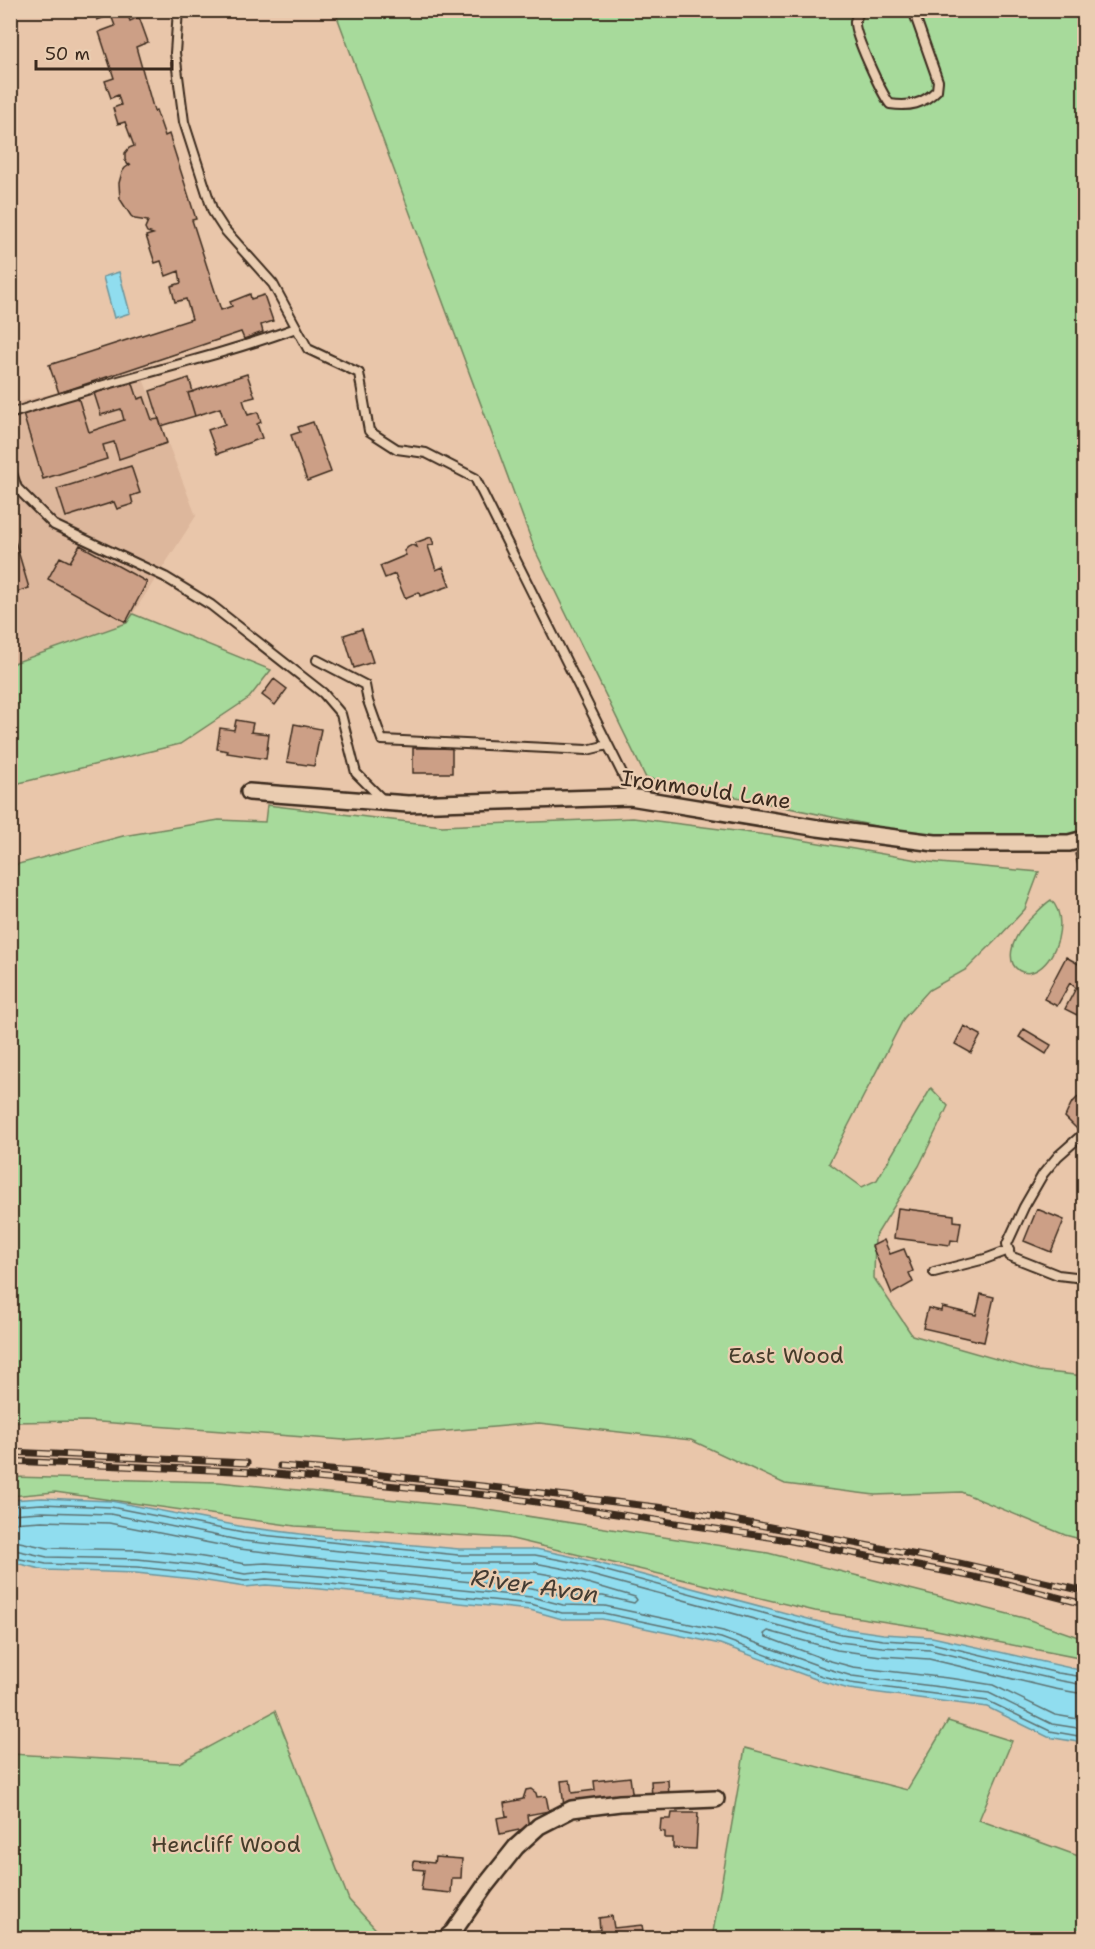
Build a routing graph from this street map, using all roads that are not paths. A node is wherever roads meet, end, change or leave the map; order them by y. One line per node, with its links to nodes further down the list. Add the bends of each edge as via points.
1 (178, 10): 4 (lane, via 175,52 184,122 213,212 273,284)
2 (863, 10): 3 (lane, via 855,22 857,34 883,95 890,105 906,106 921,102 937,90 938,81)
3 (913, 10)
4 (296, 328): 5 (lane); 8 (lane, via 308,349 359,373 369,431 397,449 426,453 475,478)
5 (10, 414)
6 (10, 467): 11 (lane, via 17,488 54,525 165,577 211,605 323,693 341,714 356,773)
7 (317, 660): 8 (lane, via 364,685 382,740 587,750)
8 (608, 745): 10 (lane)
9 (249, 792): 11 (street, Ironmould Lane)
10 (634, 798): 11 (street, Ironmould Lane); 12 (street, Ironmould Lane, via 935,843 1069,843)
11 (385, 802)
12 (1084, 839)
13 (1084, 1133): 14 (lane, via 1043,1174 1007,1244)
14 (1009, 1250): 15 (lane); 16 (lane, via 1010,1256 1058,1275)
15 (934, 1272)
16 (1084, 1278)
17 (716, 1799): 18 (street, via 572,1809 539,1826 516,1847)
18 (446, 1938)

